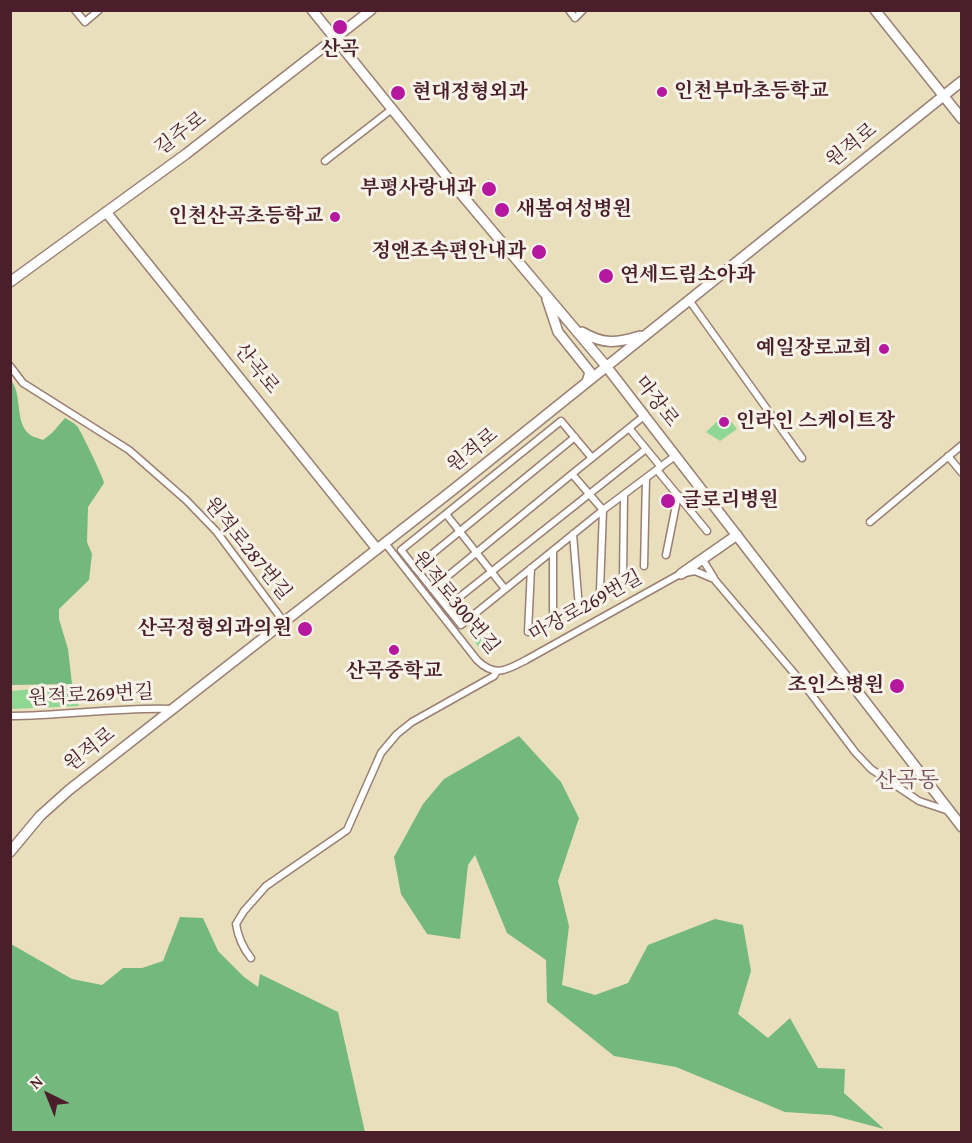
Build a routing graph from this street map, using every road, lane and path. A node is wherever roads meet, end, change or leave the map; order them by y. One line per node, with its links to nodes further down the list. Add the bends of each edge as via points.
1 (75, 10): 2 (street, via 85,22)
2 (99, 10)
3 (312, 10): 8 (main road, 마장로)
4 (371, 10): 8 (main road, 길주로)
5 (569, 10): 6 (street, via 575,18)
6 (584, 10)
7 (875, 10): 10 (main road)
8 (334, 38): 11 (main road, 마장로); 14 (main road, 길주로)
9 (962, 81): 10 (main road, 원적로)
10 (942, 96): 12 (main road); 17 (main road, 원적로)
11 (392, 109): 13 (street); 16 (main road, 마장로)
12 (962, 119)
13 (325, 161)
14 (106, 212): 15 (main road, 길주로); 46 (main road, 산곡로)
15 (10, 282)
16 (546, 296): 18 (main road, 마장로); 22 (main road, via 558,332 590,372)
17 (688, 300): 19 (main road, 원적로); 31 (street)
18 (573, 327): 19 (main road, via 594,340 609,342); 21 (main road, 마장로)
19 (645, 334): 21 (main road, 원적로)
20 (10, 366): 64 (street, 원적로287번길, via 23,382 129,450 186,500 216,531)
21 (606, 366): 22 (main road, 원적로); 23 (main road, 마장로)
22 (586, 382): 46 (main road, 원적로)
23 (644, 416): 24 (street); 28 (main road, 마장로)
24 (629, 428): 27 (street); 30 (street)
25 (575, 437): 30 (street); 40 (street, via 561,421); 43 (street)
26 (962, 445): 29 (street)
27 (646, 448): 32 (street); 36 (street)
28 (675, 456): 32 (street); 45 (main road, 마장로)
29 (948, 456): 33 (street); 41 (street)
30 (592, 458): 34 (street)
31 (802, 458)
32 (659, 468): 35 (street); 38 (street)
33 (962, 473)
34 (572, 474): 36 (street); 48 (street)
35 (646, 478): 37 (street); 51 (street)
36 (589, 494): 39 (street); 54 (street)
37 (624, 495): 39 (street); 56 (street)
38 (678, 495): 42 (street); 49 (street)
39 (603, 510): 44 (street); 60 (street)
40 (446, 514): 43 (street); 52 (street, via 401,550)
41 (870, 522)
42 (707, 531)
43 (460, 532): 48 (street); 52 (street)
44 (573, 534): 47 (street); 62 (street)
45 (737, 535): 50 (main road); 70 (main road, 마장로)
46 (381, 546): 64 (main road, 원적로); 67 (street, 원적로300번길, via 477,660 486,669)
47 (553, 551): 53 (street); 63 (street)
48 (477, 552): 54 (street); 58 (street)
49 (666, 555)
50 (703, 560): 55 (main road); 57 (street)
51 (645, 566)
52 (415, 568): 58 (street)
53 (531, 568): 59 (street); 65 (street)
54 (492, 572): 59 (street); 61 (street)
55 (681, 574): 57 (street, via 695,571); 66 (street, 마장로269번길)
56 (623, 579)
57 (714, 579): 70 (street, via 872,769 919,801)
58 (432, 589): 61 (street)
59 (505, 589): 61 (street, via 461,625)
60 (600, 590)
61 (447, 607)
62 (579, 609)
63 (553, 619)
64 (284, 622): 68 (main road, 원적로)
65 (528, 632)
66 (507, 669): 67 (street, 원적로300번길)
67 (497, 671): 73 (street, via 397,734 381,753 347,830 266,886 244,911 236,924 238,936)
68 (173, 709): 69 (street, 원적로269번길); 72 (main road, 원적로, via 69,790 40,816)
69 (10, 716)
70 (949, 811): 71 (main road, 마장로)
71 (962, 827)
72 (10, 852)
73 (251, 958)

